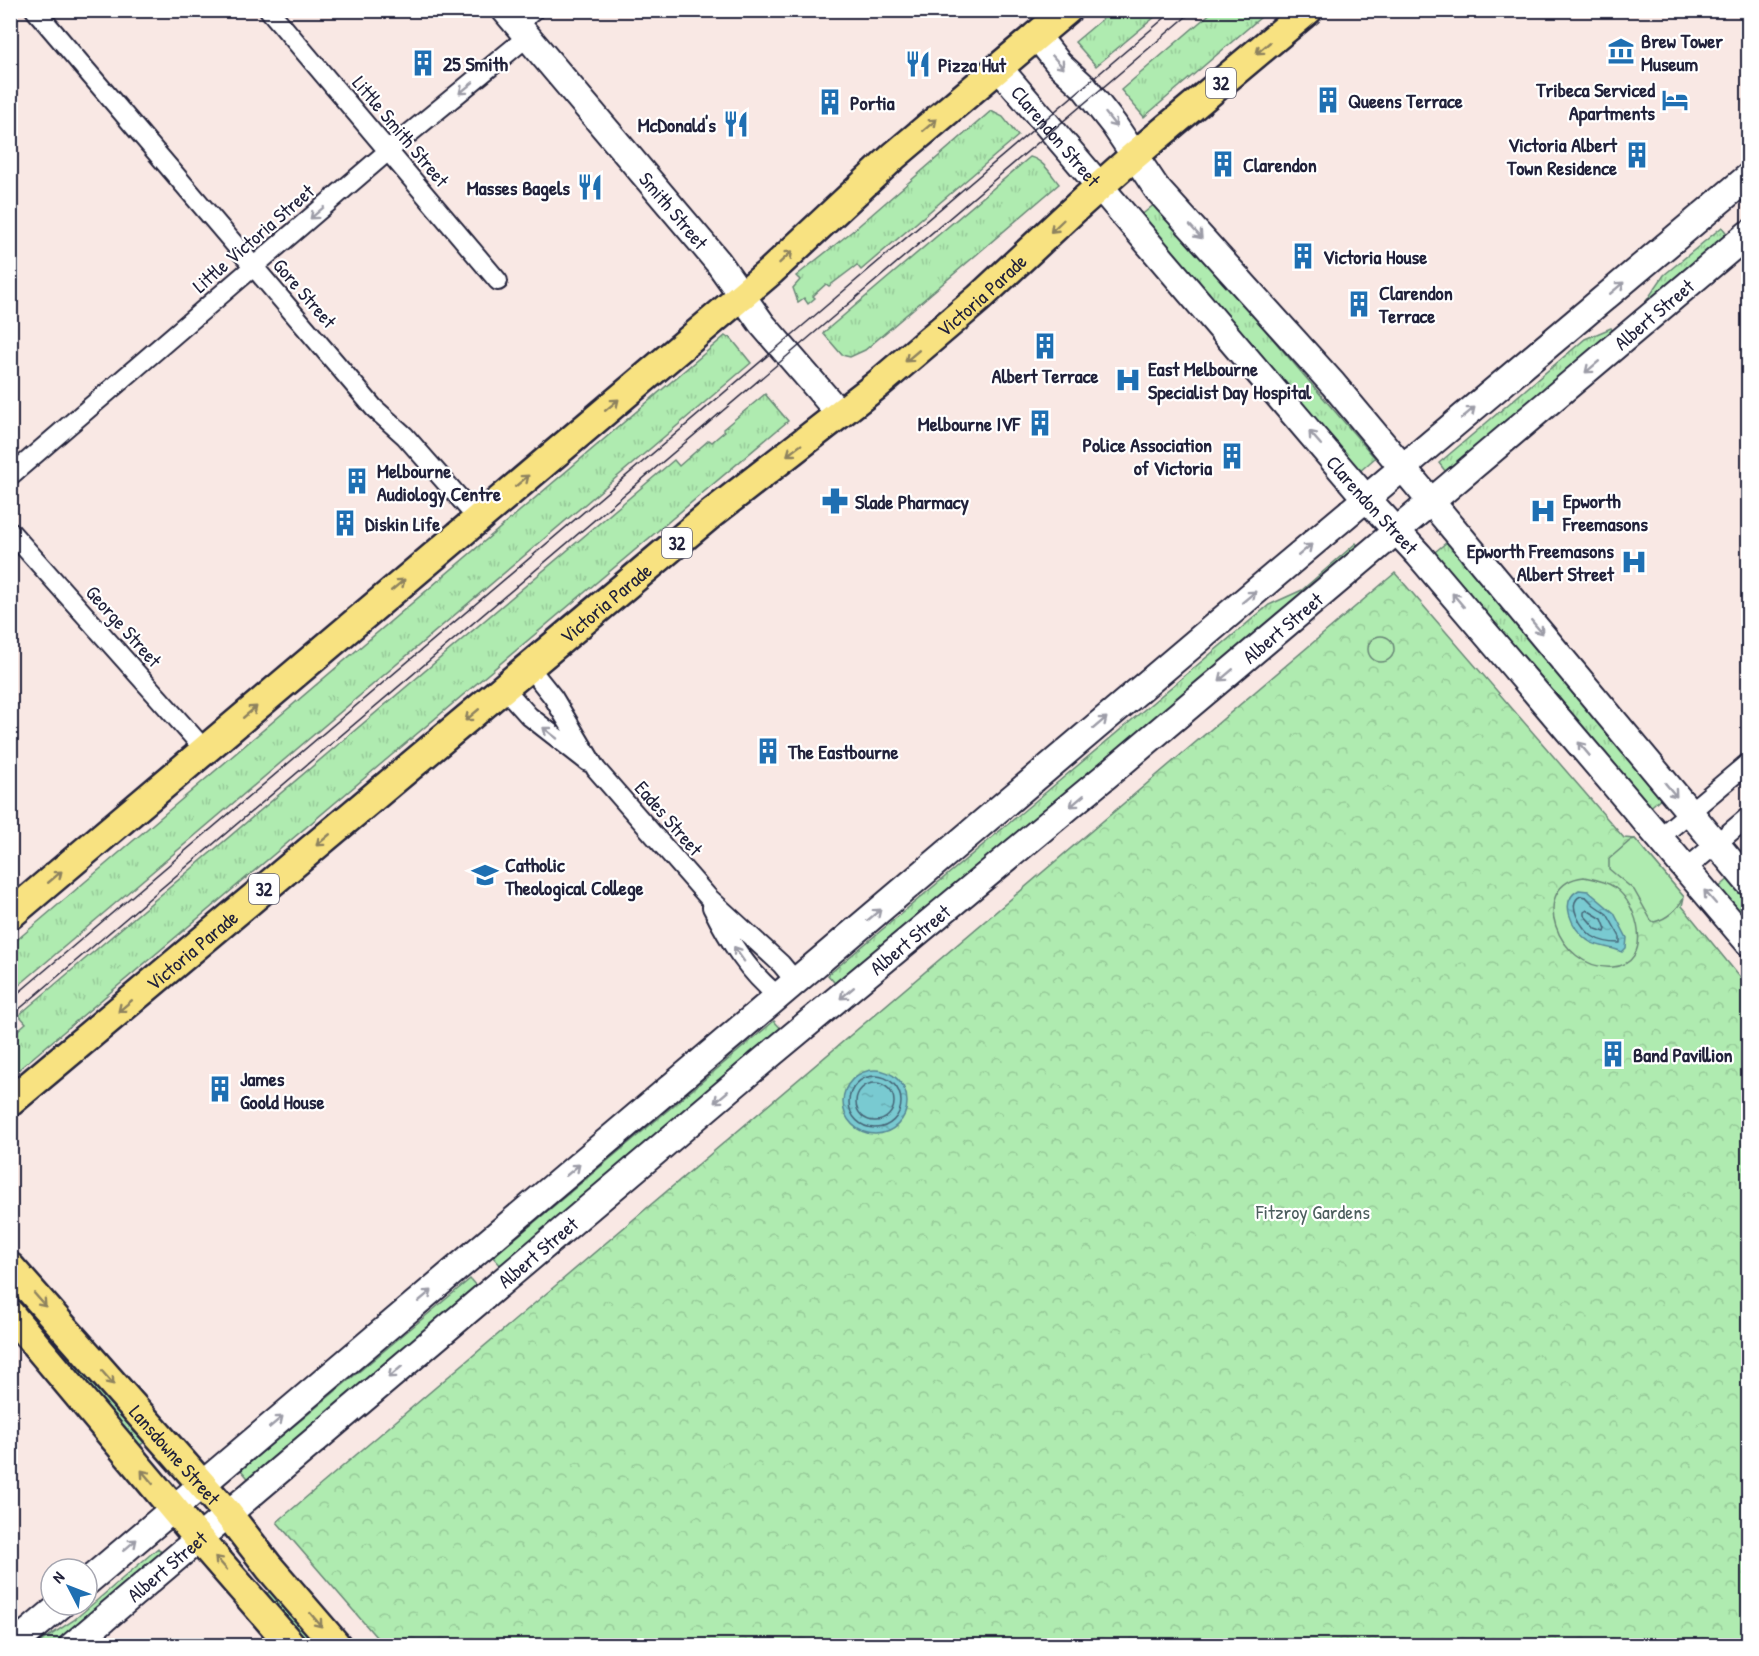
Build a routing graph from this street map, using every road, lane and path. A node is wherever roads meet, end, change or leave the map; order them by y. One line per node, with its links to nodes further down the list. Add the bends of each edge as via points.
1 (35, 10): 13 (street, Gore Street)
2 (269, 10): 8 (street, Little Smith Street)
3 (1066, 10): 6 (main road)
4 (1308, 10): 9 (main road, Victoria Parade / 32, one-way to 9)
5 (521, 21): 8 (street, Little Victoria Street, one-way to 8); 15 (street, Smith Street)
6 (1036, 35): 7 (main road); 9 (street, one-way to 9, via 1100,106)
7 (998, 67): 11 (street, Clarendon Street); 15 (main road, one-way to 7)
8 (388, 151): 13 (street, Little Victoria Street, one-way to 13); 14 (street, Little Smith Street)
9 (1135, 155): 11 (main road, Victoria Parade / 32); 17 (street, one-way to 17, via 1157,189)
10 (1749, 177): 17 (street, Albert Street, one-way to 10)
11 (1100, 186): 16 (main road, Victoria Parade / 32, one-way to 16, via 978,299); 19 (street, Clarendon Street, one-way to 11)
12 (1749, 234): 20 (street, Albert Street, one-way to 20)
13 (253, 267): 18 (street, Little Victoria Street); 21 (street, Gore Street, via 374,408 405,436)
14 (498, 281)
15 (742, 295): 16 (street, Smith Street); 21 (main road, one-way to 15)
16 (840, 414): 24 (main road, Victoria Parade / 32, one-way to 24, via 738,492)
17 (1404, 467): 19 (street, Albert Street); 20 (street)
18 (10, 476)
19 (1366, 498): 22 (street, Clarendon Street); 38 (street, Albert Street, one-way to 19)
20 (1433, 501): 22 (street, Albert Street); 29 (street, one-way to 29)
21 (477, 518): 26 (main road, one-way to 21)
22 (1397, 530): 31 (street, Clarendon Street, one-way to 22); 39 (street, Albert Street, one-way to 39)
23 (10, 531): 26 (street, George Street)
24 (529, 667): 25 (main road, Victoria Parade / 32); 28 (street, Eades Street, via 553,697)
25 (504, 688): 28 (street, Eades Street, one-way to 25, via 529,716); 40 (main road, Victoria Parade / 32, one-way to 40)
26 (205, 750): 36 (main road, one-way to 26)
27 (1749, 763): 29 (street)
28 (596, 769): 35 (street, Eades Street)
29 (1690, 812): 31 (street); 32 (street)
30 (1749, 817): 32 (street)
31 (1659, 838): 33 (street, Clarendon Street)
32 (1717, 844): 33 (street); 34 (street)
33 (1686, 870): 37 (street, Clarendon Street, one-way to 33)
34 (1749, 882)
35 (708, 897): 38 (street, Eades Street, via 781,964); 38 (street, Eades Street, one-way to 35, via 761,983 726,935)
36 (10, 915)
37 (1749, 942)
38 (787, 989): 39 (street); 41 (street, Albert Street, one-way to 38)
39 (815, 1020): 43 (street, Albert Street, one-way to 43)
40 (10, 1102)
41 (472, 1256): 43 (street); 45 (street, Albert Street, one-way to 41)
42 (10, 1267): 45 (main road, Lansdowne Street, one-way to 45)
43 (497, 1285): 47 (street, Albert Street, one-way to 47)
44 (10, 1314): 46 (main road, Lansdowne Street, one-way to 44)
45 (202, 1484): 46 (street, Albert Street); 47 (main road, Lansdowne Street)
46 (174, 1508): 48 (main road, Lansdowne Street); 49 (street, Albert Street, one-way to 46)
47 (228, 1514): 48 (street, Albert Street); 54 (main road, Lansdowne Street, one-way to 54)
48 (198, 1538): 52 (street, Albert Street); 53 (main road, Lansdowne Street, one-way to 48)
49 (99, 1572)
50 (46, 1617): 51 (street)
51 (12, 1646)
52 (72, 1646)
53 (292, 1646)
54 (338, 1646)

